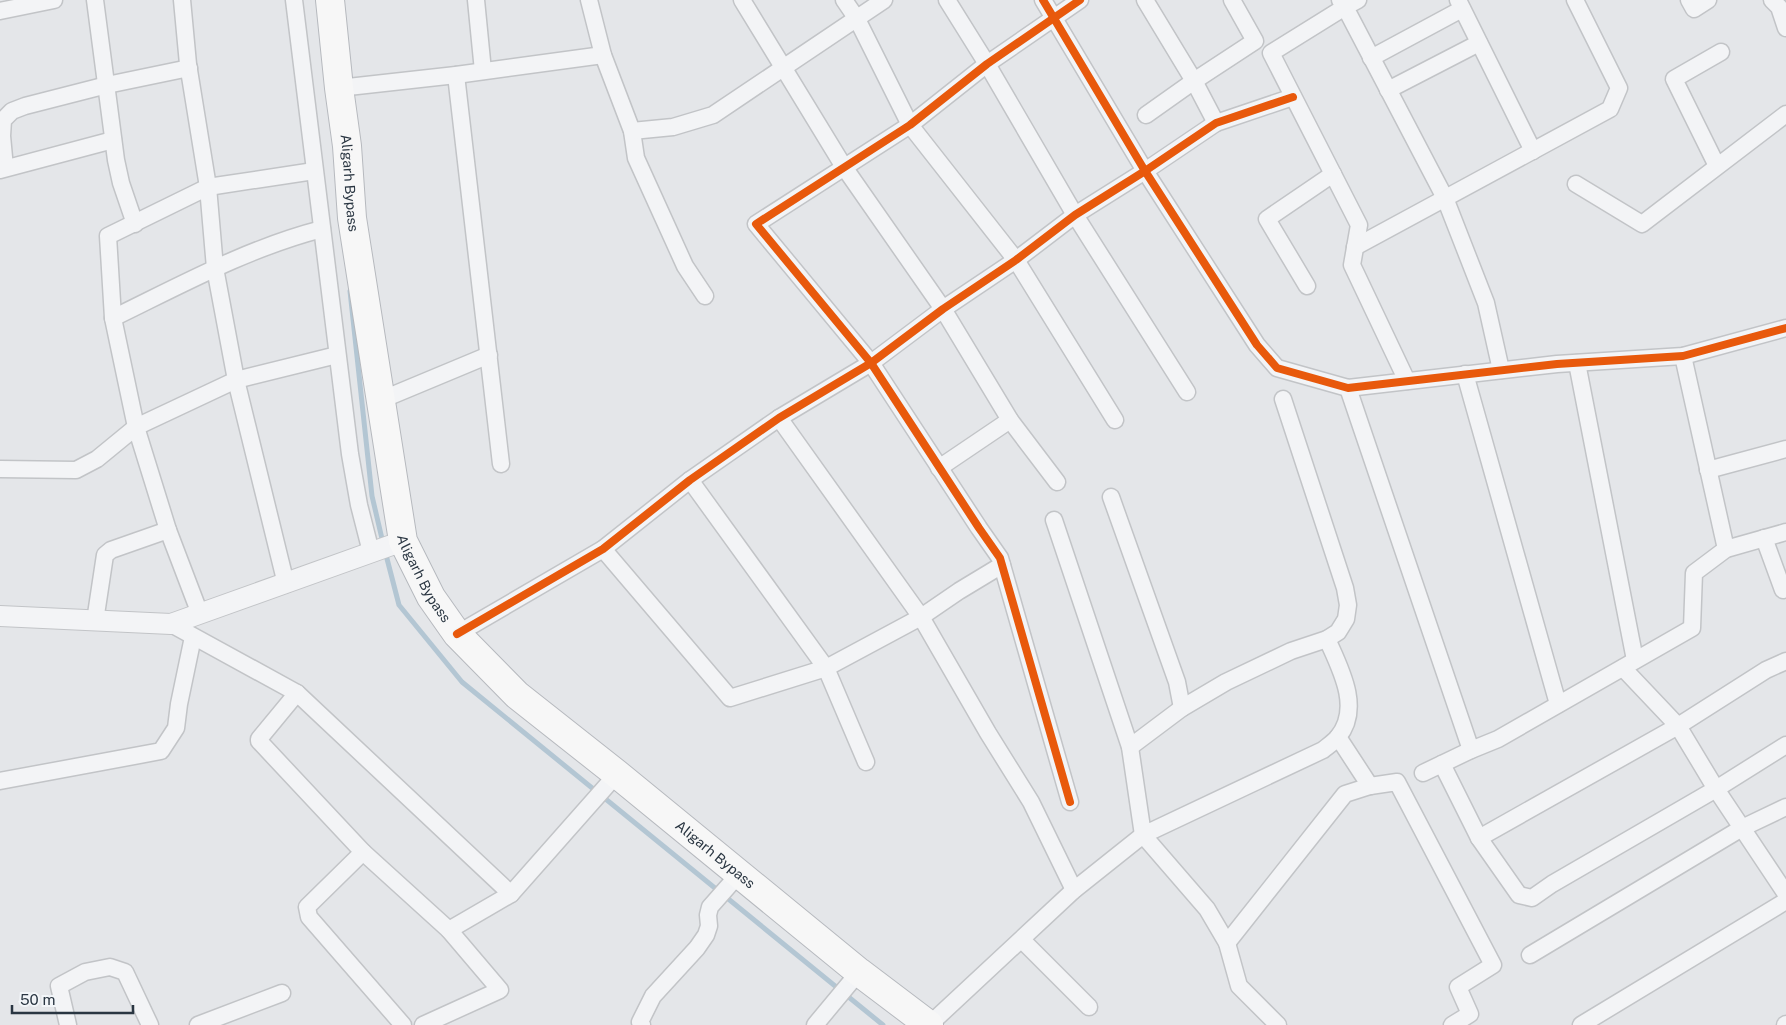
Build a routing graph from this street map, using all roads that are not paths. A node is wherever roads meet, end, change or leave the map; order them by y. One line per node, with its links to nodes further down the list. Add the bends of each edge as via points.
1 (54, 0): 22 (street)
2 (95, 0): 38 (street)
3 (182, 0): 33 (street)
4 (294, 0): 52 (street)
5 (330, 0): 39 (highway, Aligarh Bypass)
6 (476, 0): 35 (street)
7 (589, 0): 30 (street)
8 (742, 0): 34 (street)
9 (844, 0): 24 (street)
10 (884, 0): 24 (street)
11 (947, 0): 32 (street)
12 (1043, 0): 23 (street)
13 (1080, 0): 23 (street)
14 (1145, 0): 37 (street)
15 (1232, 0): 26 (street)
16 (1575, 0): 48 (street, via 1619,88 1610,110)
17 (1689, 0): 18 (street, via 1694,9)
18 (1708, 0)
19 (1347, 2): 29 (street); 31 (street)
20 (1778, 2): 25 (street)
21 (1460, 4): 27 (street); 31 (street)
22 (0, 11)
23 (1054, 18): 32 (street); 53 (street)
24 (857, 19): 34 (street); 45 (street)
25 (1786, 28)
26 (1255, 41): 29 (street); 37 (street)
27 (1479, 42): 40 (street); 48 (street)
28 (1721, 52): 49 (street, via 1674,79)
29 (1271, 53): 41 (street)
30 (603, 55): 35 (street); 46 (street)
31 (1371, 58): 40 (street)
32 (987, 64): 45 (street); 58 (street)
33 (189, 68): 38 (street); 56 (street)
34 (784, 68): 46 (street, via 713,115 673,127); 50 (street)
35 (483, 71): 36 (street)
36 (456, 75): 39 (street); 72 (street)
37 (1194, 81): 43 (street); 44 (street)
38 (107, 85): 47 (street); 51 (street, via 12,111 3,120)
39 (339, 88): 83 (highway, Aligarh Bypass, via 352,218)
40 (1388, 90): 57 (street)
41 (1293, 97): 44 (street); 54 (street)
42 (1786, 114): 49 (street)
43 (1146, 115)
44 (1216, 123): 53 (street)
45 (910, 125): 50 (street); 64 (street)
46 (632, 131): 67 (street, via 636,158 685,266)
47 (114, 140): 51 (street); 59 (street, via 121,183)
48 (1533, 151): 57 (street)
49 (1717, 166): 55 (street, via 1642,224)
50 (844, 167): 68 (street); 74 (street, via 756,224)
51 (3, 169)
52 (314, 171): 56 (street); 61 (street)
53 (1145, 171): 58 (street); 80 (street, via 1257,345 1277,368)
54 (1333, 174): 60 (street); 66 (street, via 1267,218)
55 (1576, 184)
56 (208, 187): 59 (street); 65 (street)
57 (1445, 198): 62 (street); 76 (street, via 1486,303)
58 (1075, 215): 64 (street); 81 (street)
59 (135, 224): 69 (street, via 108,236)
60 (1359, 225): 62 (street); 63 (street)
61 (322, 229): 65 (street, via 291,237); 71 (street)
62 (1375, 236): 63 (street)
63 (1355, 247): 79 (street, via 1352,265)
64 (1016, 260): 68 (street); 86 (street)
65 (215, 268): 69 (street); 78 (street)
66 (1307, 286)
67 (705, 296)
68 (943, 309): 74 (street); 85 (street)
69 (113, 318): 87 (street)
70 (1786, 328): 73 (street)
71 (337, 355): 78 (street); 100 (street, via 359,506)
72 (489, 355): 83 (street); 89 (street)
73 (1683, 356): 75 (street); 92 (street)
74 (871, 363): 84 (street); 90 (street)
75 (1577, 363): 76 (street); 115 (street)
76 (1502, 370): 77 (street)
77 (1465, 374): 79 (street); 118 (street)
78 (236, 380): 87 (street); 104 (street)
79 (1407, 381): 80 (street)
80 (1348, 388): 124 (street)
81 (1187, 392)
82 (1283, 399): 113 (street, via 1345,588 1346,619 1338,632)
83 (381, 400): 100 (highway, Aligarh Bypass)
84 (779, 418): 93 (street); 108 (street)
85 (1010, 420): 90 (street); 94 (street)
86 (1115, 420)
87 (136, 427): 91 (street, via 97,459 76,470); 97 (street)
88 (1786, 448): 92 (street)
89 (502, 464)
90 (939, 468): 103 (street)
91 (0, 469)
92 (1708, 470): 102 (street)
93 (690, 480): 101 (street); 116 (street)
94 (1057, 482)
95 (1111, 497): 119 (street, via 1177,682)
96 (1054, 520): 123 (street)
97 (168, 530): 106 (street); 109 (street, via 105,555)
98 (1786, 532): 99 (street)
99 (1764, 538): 102 (street); 105 (street)
100 (386, 546): 104 (street); 111 (highway, Aligarh Bypass, via 431,597)
101 (603, 549): 111 (street); 116 (street, via 730,698)
102 (1726, 549): 115 (street, via 1694,573 1692,628)
103 (1002, 565): 108 (street); 132 (street)
104 (286, 584): 106 (street)
105 (1783, 590)
106 (200, 614): 110 (street)
107 (0, 616): 109 (street)
108 (922, 617): 116 (street); 139 (street, via 1031,802)
109 (95, 621): 110 (street)
110 (171, 624): 112 (street)
111 (457, 634): 128 (highway, Aligarh Bypass, via 517,695)
112 (193, 637): 117 (street); 129 (street, via 176,728 161,751)
113 (1328, 639): 119 (street, via 1261,664); 121 (street, via 1342,673 1350,705)
114 (1786, 661): 120 (street, via 1766,670)
115 (1629, 664): 118 (street); 120 (street)
116 (826, 668): 125 (street)
117 (297, 692): 137 (street, via 259,741); 140 (street)
118 (1558, 704): 124 (street, via 1498,739)
119 (1182, 708): 123 (street)
120 (1678, 726): 131 (street); 136 (street)
121 (1338, 737): 130 (street); 135 (street, via 1323,750)
122 (1786, 745): 131 (street)
123 (1130, 747): 135 (street)
124 (1471, 750): 126 (street)
125 (866, 762)
126 (1442, 764): 127 (street); 136 (street)
127 (1423, 773)
128 (613, 778): 138 (highway, Aligarh Bypass); 140 (street)
129 (0, 781)
130 (1370, 786): 145 (street, via 1345,794); 159 (street, via 1397,782 1493,966 1458,987 1470,1014)
131 (1716, 789): 134 (street); 136 (street, via 1532,898 1519,895)
132 (1070, 802)
133 (1786, 807): 134 (street)
134 (1742, 828): 141 (street); 146 (street)
135 (1143, 835): 139 (street); 145 (street, via 1207,909)
136 (1479, 838)
137 (363, 852): 143 (street); 153 (street, via 307,907 309,917)
138 (737, 877): 147 (highway, Aligarh Bypass); 155 (street, via 710,907 706,935 653,996 640,1022)
139 (1074, 890): 144 (street)
140 (511, 894): 143 (street)
141 (1786, 894)
142 (1786, 901): 160 (street)
143 (448, 930): 154 (street, via 500,990)
144 (1022, 940): 149 (street); 157 (street)
145 (1227, 943): 158 (street, via 1239,986)
146 (1530, 955)
147 (855, 977): 156 (street); 157 (highway, Aligarh Bypass)
148 (282, 993): 152 (street)
149 (1089, 1007)
150 (68, 1025): 151 (street, via 59,986 85,972 110,967 125,972)
151 (150, 1025)
152 (198, 1025)
153 (403, 1025)
154 (424, 1025)
155 (642, 1025)
156 (815, 1025)
157 (929, 1025)
158 (1278, 1025)
159 (1452, 1025)
160 (1581, 1025)

